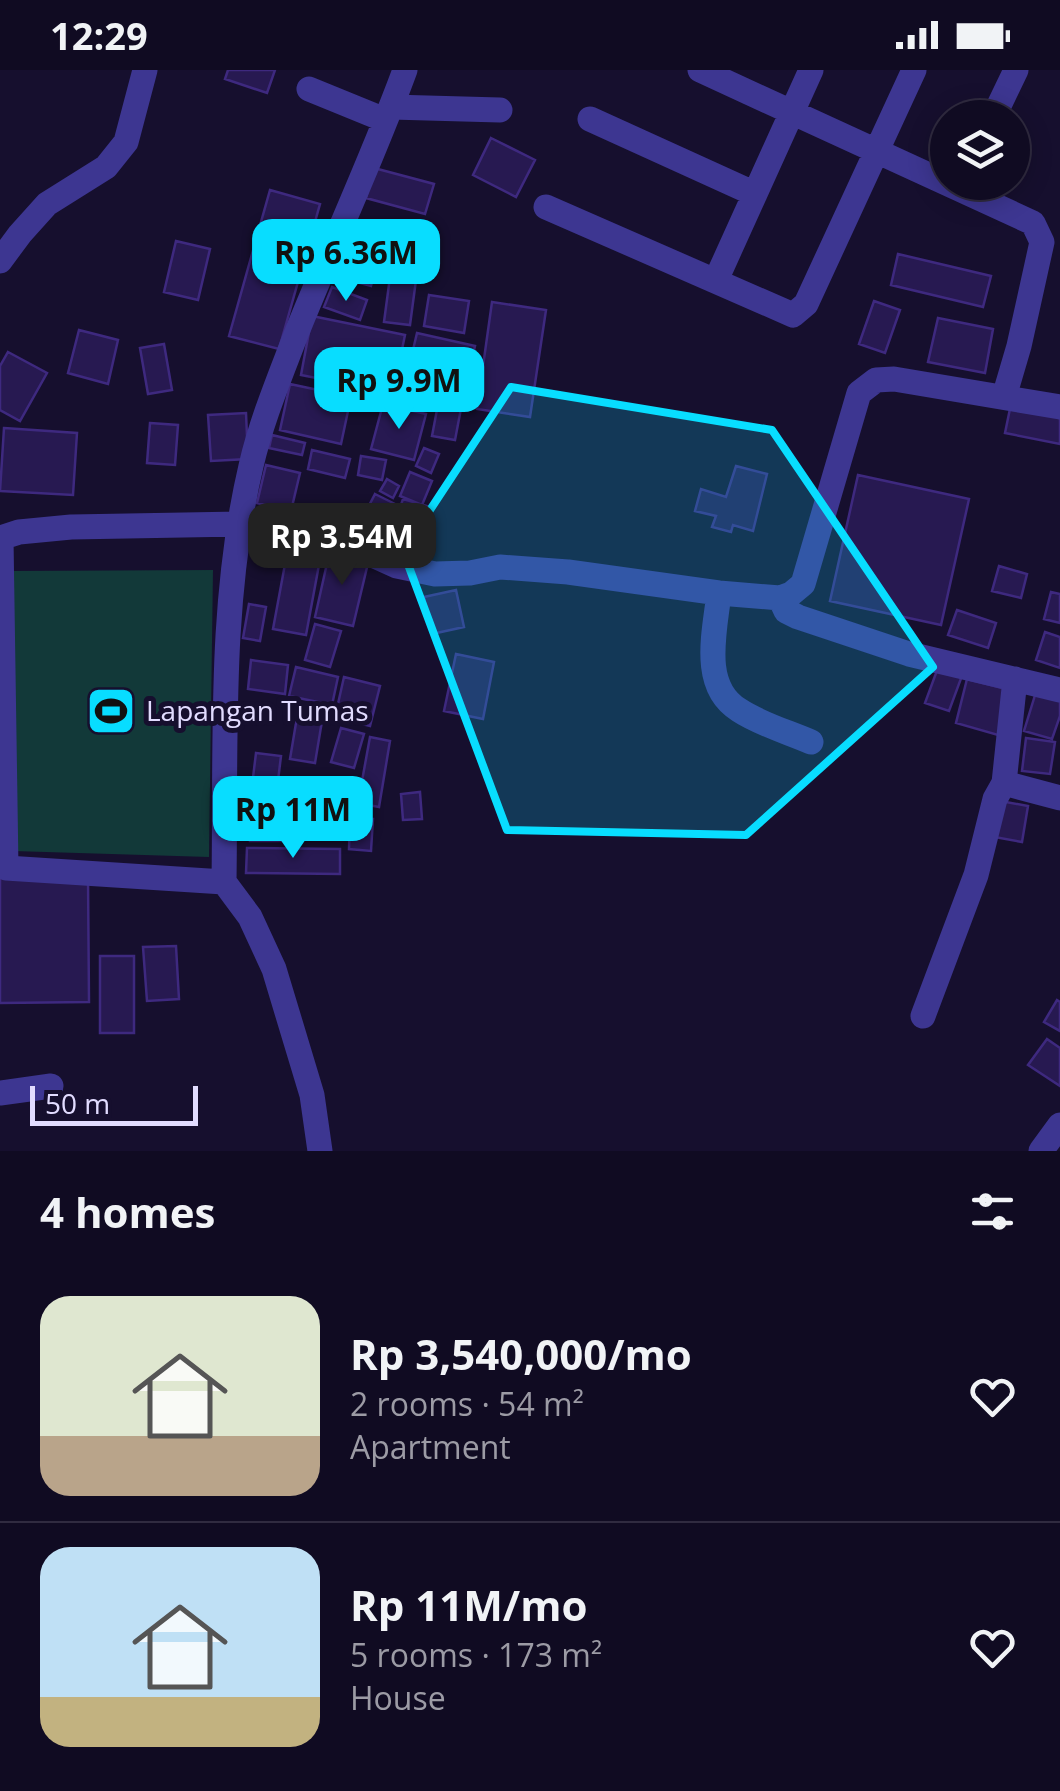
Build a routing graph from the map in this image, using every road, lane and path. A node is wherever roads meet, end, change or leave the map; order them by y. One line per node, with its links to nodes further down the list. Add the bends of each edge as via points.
1 (145, 70): 18 (street, via 126,142 106,167 48,204)
2 (405, 70): 11 (street)
3 (700, 70): 10 (street)
4 (811, 70): 10 (street)
5 (914, 70): 13 (street)
6 (1016, 70): 8 (street)
7 (310, 88): 11 (street)
8 (1002, 100)
9 (500, 110): 11 (street)
10 (791, 113): 13 (street); 15 (street)
11 (388, 114): 22 (street, via 275,388)
12 (590, 119): 15 (street)
13 (876, 151): 14 (street); 19 (street, via 806,304 793,315)
14 (930, 174)
15 (755, 194): 19 (street)
16 (986, 200): 20 (street, via 1033,224 1042,242)
17 (546, 207): 19 (street)
18 (0, 261)
19 (716, 280)
20 (1004, 396): 21 (street); 25 (street, via 894,379 876,380 859,393 803,584)
21 (1060, 407)
22 (240, 524): 23 (street, via 71,527); 24 (street, via 344,542 435,574 500,567); 31 (street, via 228,644)
23 (0, 538): 31 (street, via 6,868)
24 (719, 593): 25 (street); 28 (street, via 713,657 722,694 738,710)
25 (780, 598): 26 (street, via 798,617 909,654)
26 (1015, 679): 27 (street); 29 (street)
27 (1060, 690)
28 (811, 742)
29 (1004, 783): 30 (street); 32 (street)
30 (1060, 798)
31 (224, 882): 36 (street, via 274,969 312,1095)
32 (923, 1016)
33 (51, 1086): 34 (street)
34 (0, 1094)
35 (1060, 1126): 37 (street)
36 (320, 1151)
37 (1041, 1151)

